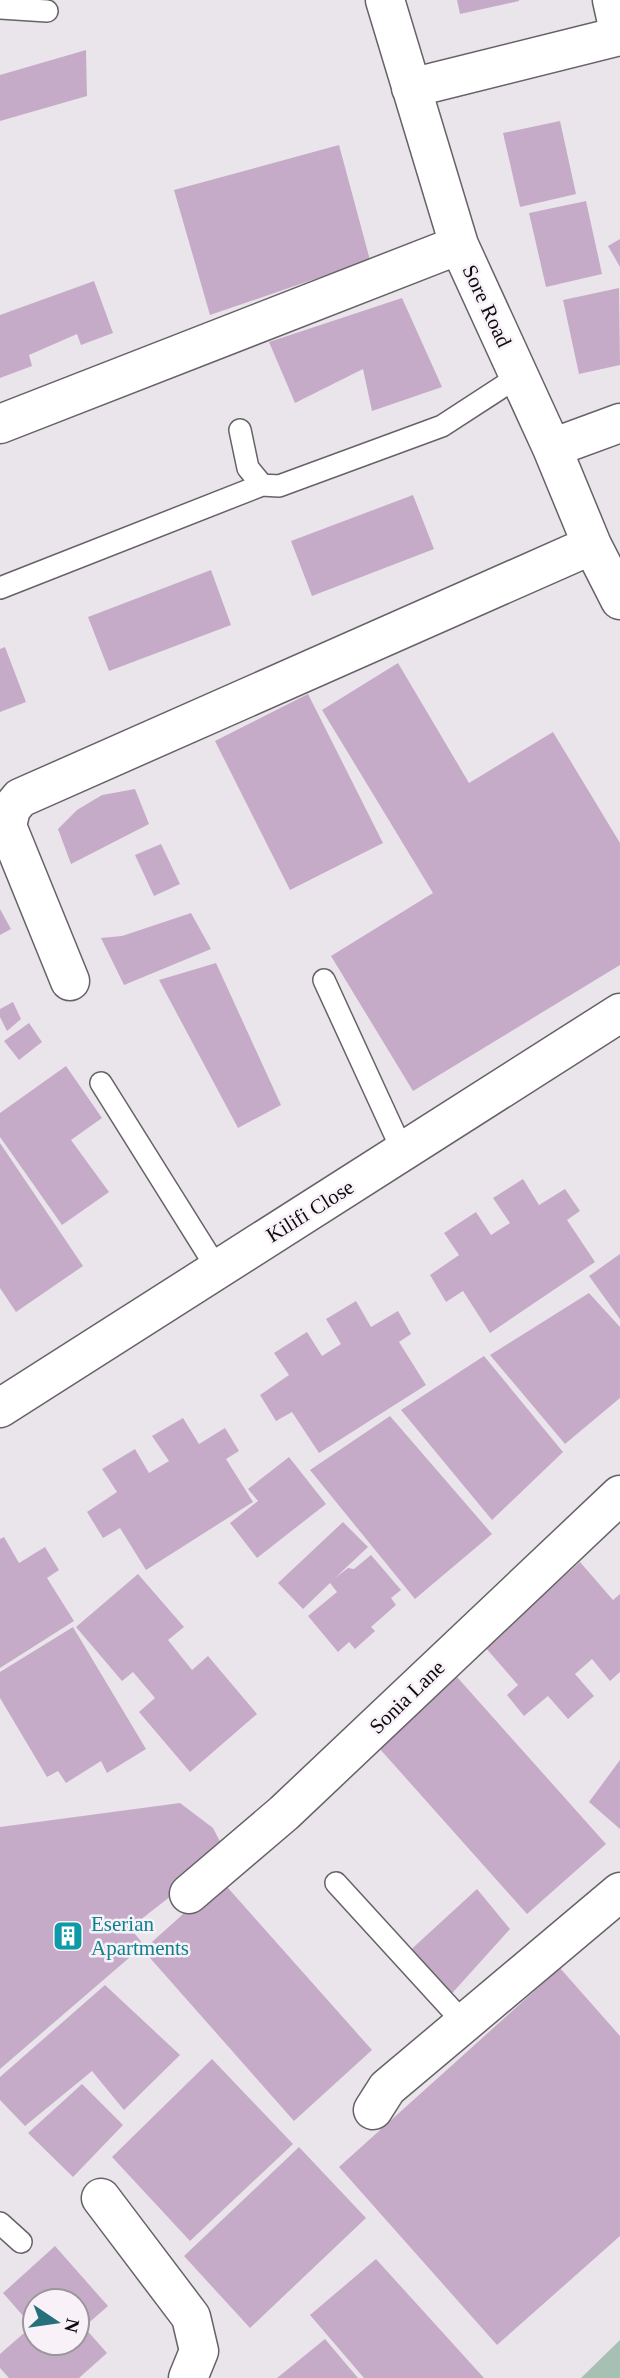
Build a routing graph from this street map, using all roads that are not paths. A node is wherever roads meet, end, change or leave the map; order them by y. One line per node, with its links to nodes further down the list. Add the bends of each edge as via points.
1 (385, 0): 6 (street, Sore Road)
2 (612, 0): 5 (street)
3 (0, 8): 4 (lane)
4 (47, 11)
5 (620, 36): 6 (street)
6 (411, 88): 7 (street, Sore Road)
7 (459, 245): 8 (street, Sore Road); 9 (street)
8 (519, 376): 12 (street, Sore Road); 13 (lane, via 442,426 279,486)
9 (0, 424)
10 (620, 424): 12 (street)
11 (240, 430): 13 (lane, via 248,468)
12 (552, 448): 14 (street, Sore Road)
13 (262, 485): 15 (lane)
14 (592, 545): 16 (street, Sore Road); 18 (street, via 15,803 7,826)
15 (0, 588)
16 (620, 600)
17 (324, 980): 21 (lane)
18 (70, 981)
19 (620, 1013): 21 (street, Kilifi Close)
20 (101, 1083): 22 (lane)
21 (403, 1152): 22 (street, Kilifi Close)
22 (218, 1270): 23 (street, Kilifi Close)
23 (0, 1408)
24 (620, 1495): 27 (street, Sonia Lane, via 284,1813)
25 (336, 1883): 28 (lane)
26 (620, 1892): 28 (street)
27 (190, 1894)
28 (464, 2023): 29 (street, via 387,2088)
29 (373, 2110)
30 (101, 2198): 33 (street, via 191,2317 199,2351)
31 (0, 2223): 32 (lane)
32 (21, 2242)
33 (188, 2378)

